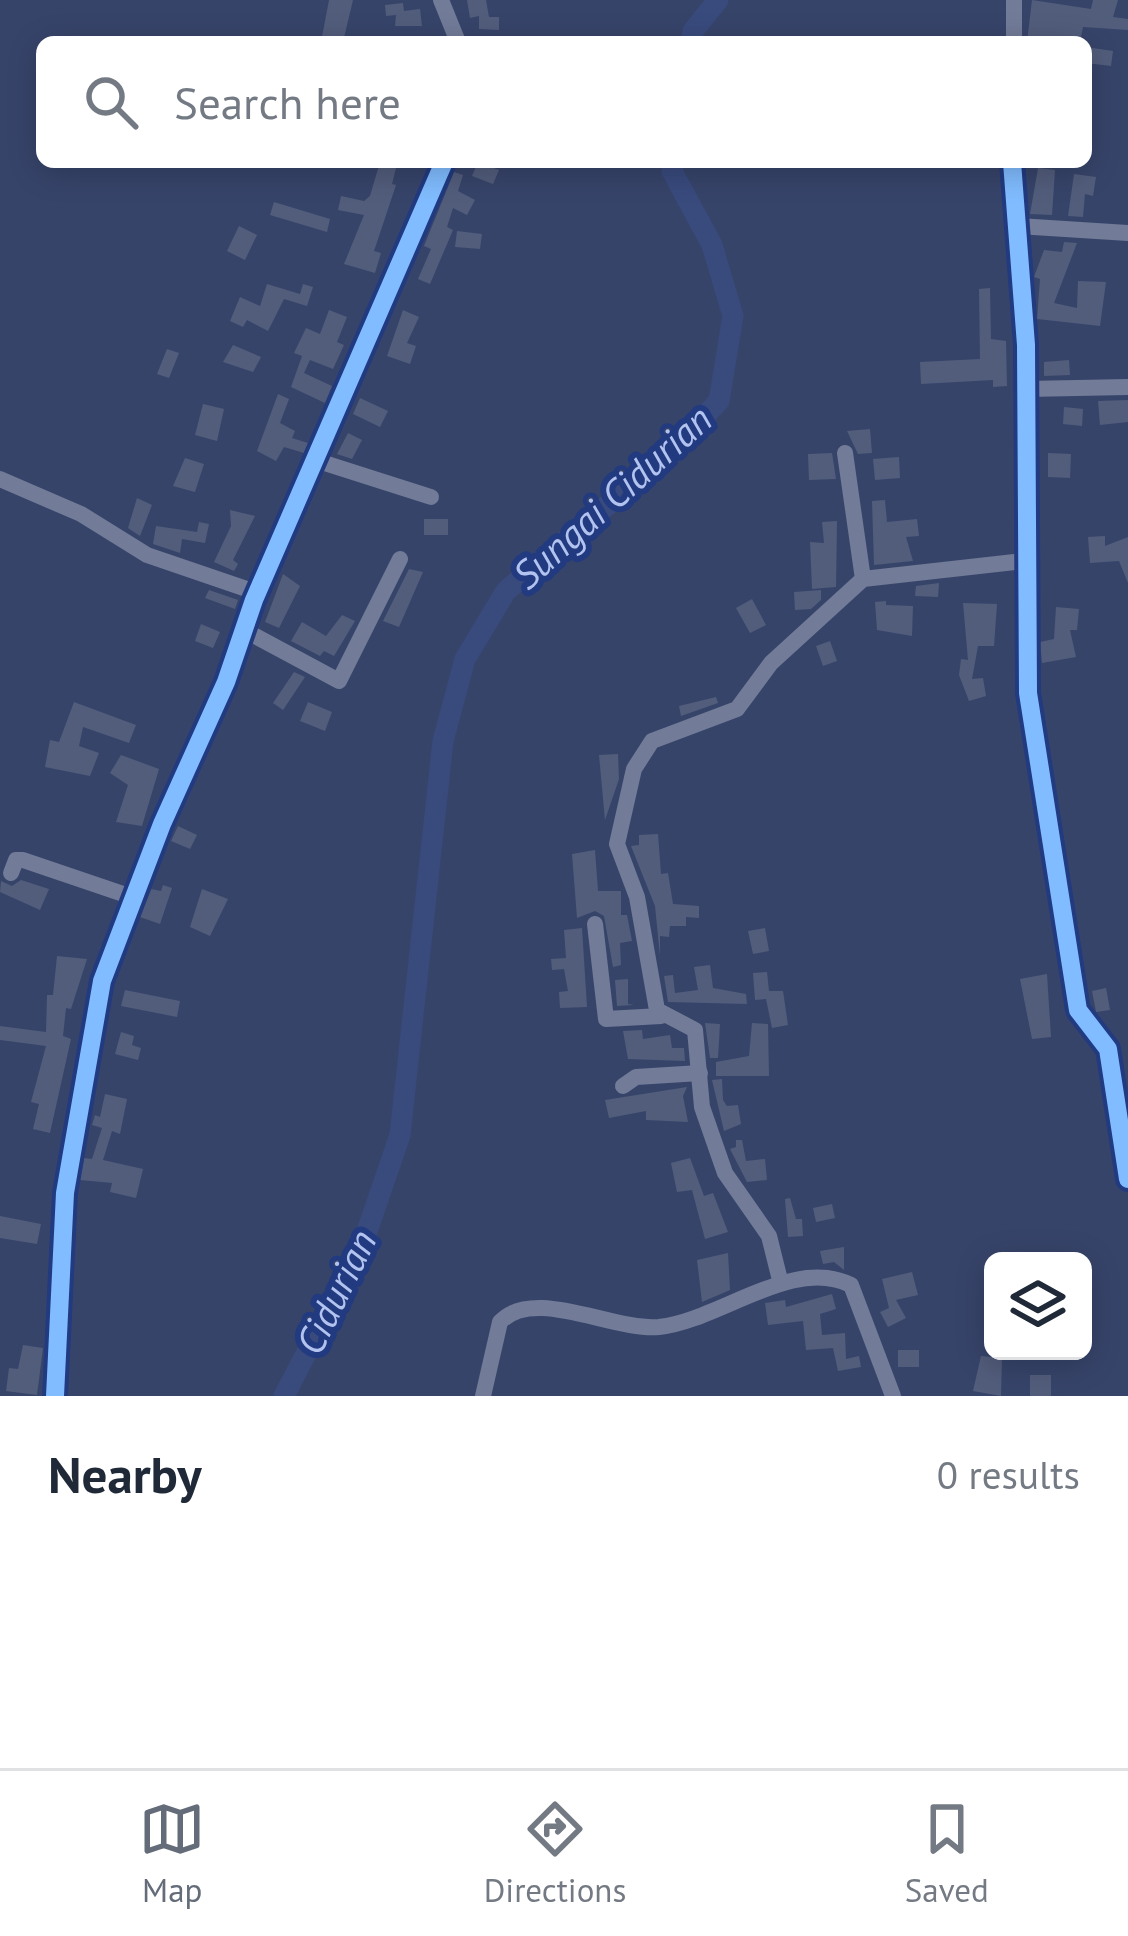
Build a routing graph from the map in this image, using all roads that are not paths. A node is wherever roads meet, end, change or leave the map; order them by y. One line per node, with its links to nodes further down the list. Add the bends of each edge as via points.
1 (441, 0): 3 (street)
2 (1014, 0): 4 (street)
3 (456, 36)
4 (1014, 36)
5 (441, 168): 12 (street)
6 (1013, 168): 7 (street)
7 (1018, 226): 8 (street); 10 (street)
8 (1128, 233)
9 (1128, 387): 10 (street)
10 (1025, 389): 16 (street)
11 (844, 454): 17 (street)
12 (315, 460): 14 (street); 18 (street)
13 (0, 479): 18 (street, via 81,514 147,555)
14 (431, 496)
15 (400, 559): 19 (street, via 339,681)
16 (1024, 561): 17 (street); 26 (street, via 1028,694 1064,936 1078,1010 1108,1049)
17 (863, 579): 23 (street, via 771,663 736,709 655,738 635,765 616,839 637,897)
18 (258, 592): 19 (street)
19 (247, 631): 21 (street)
20 (11, 872): 21 (street, via 19,859)
21 (135, 898): 28 (street, via 102,981 65,1192)
22 (595, 924): 23 (street, via 606,1019)
23 (661, 1016): 24 (street, via 692,1025)
24 (700, 1073): 25 (street); 27 (street, via 702,1107 725,1173 769,1236)
25 (623, 1086)
26 (1128, 1179)
27 (780, 1280): 29 (street, via 709,1316 656,1327 600,1323 555,1308 519,1310 500,1322); 30 (street, via 851,1285)
28 (55, 1396)
29 (483, 1396)
30 (893, 1396)

